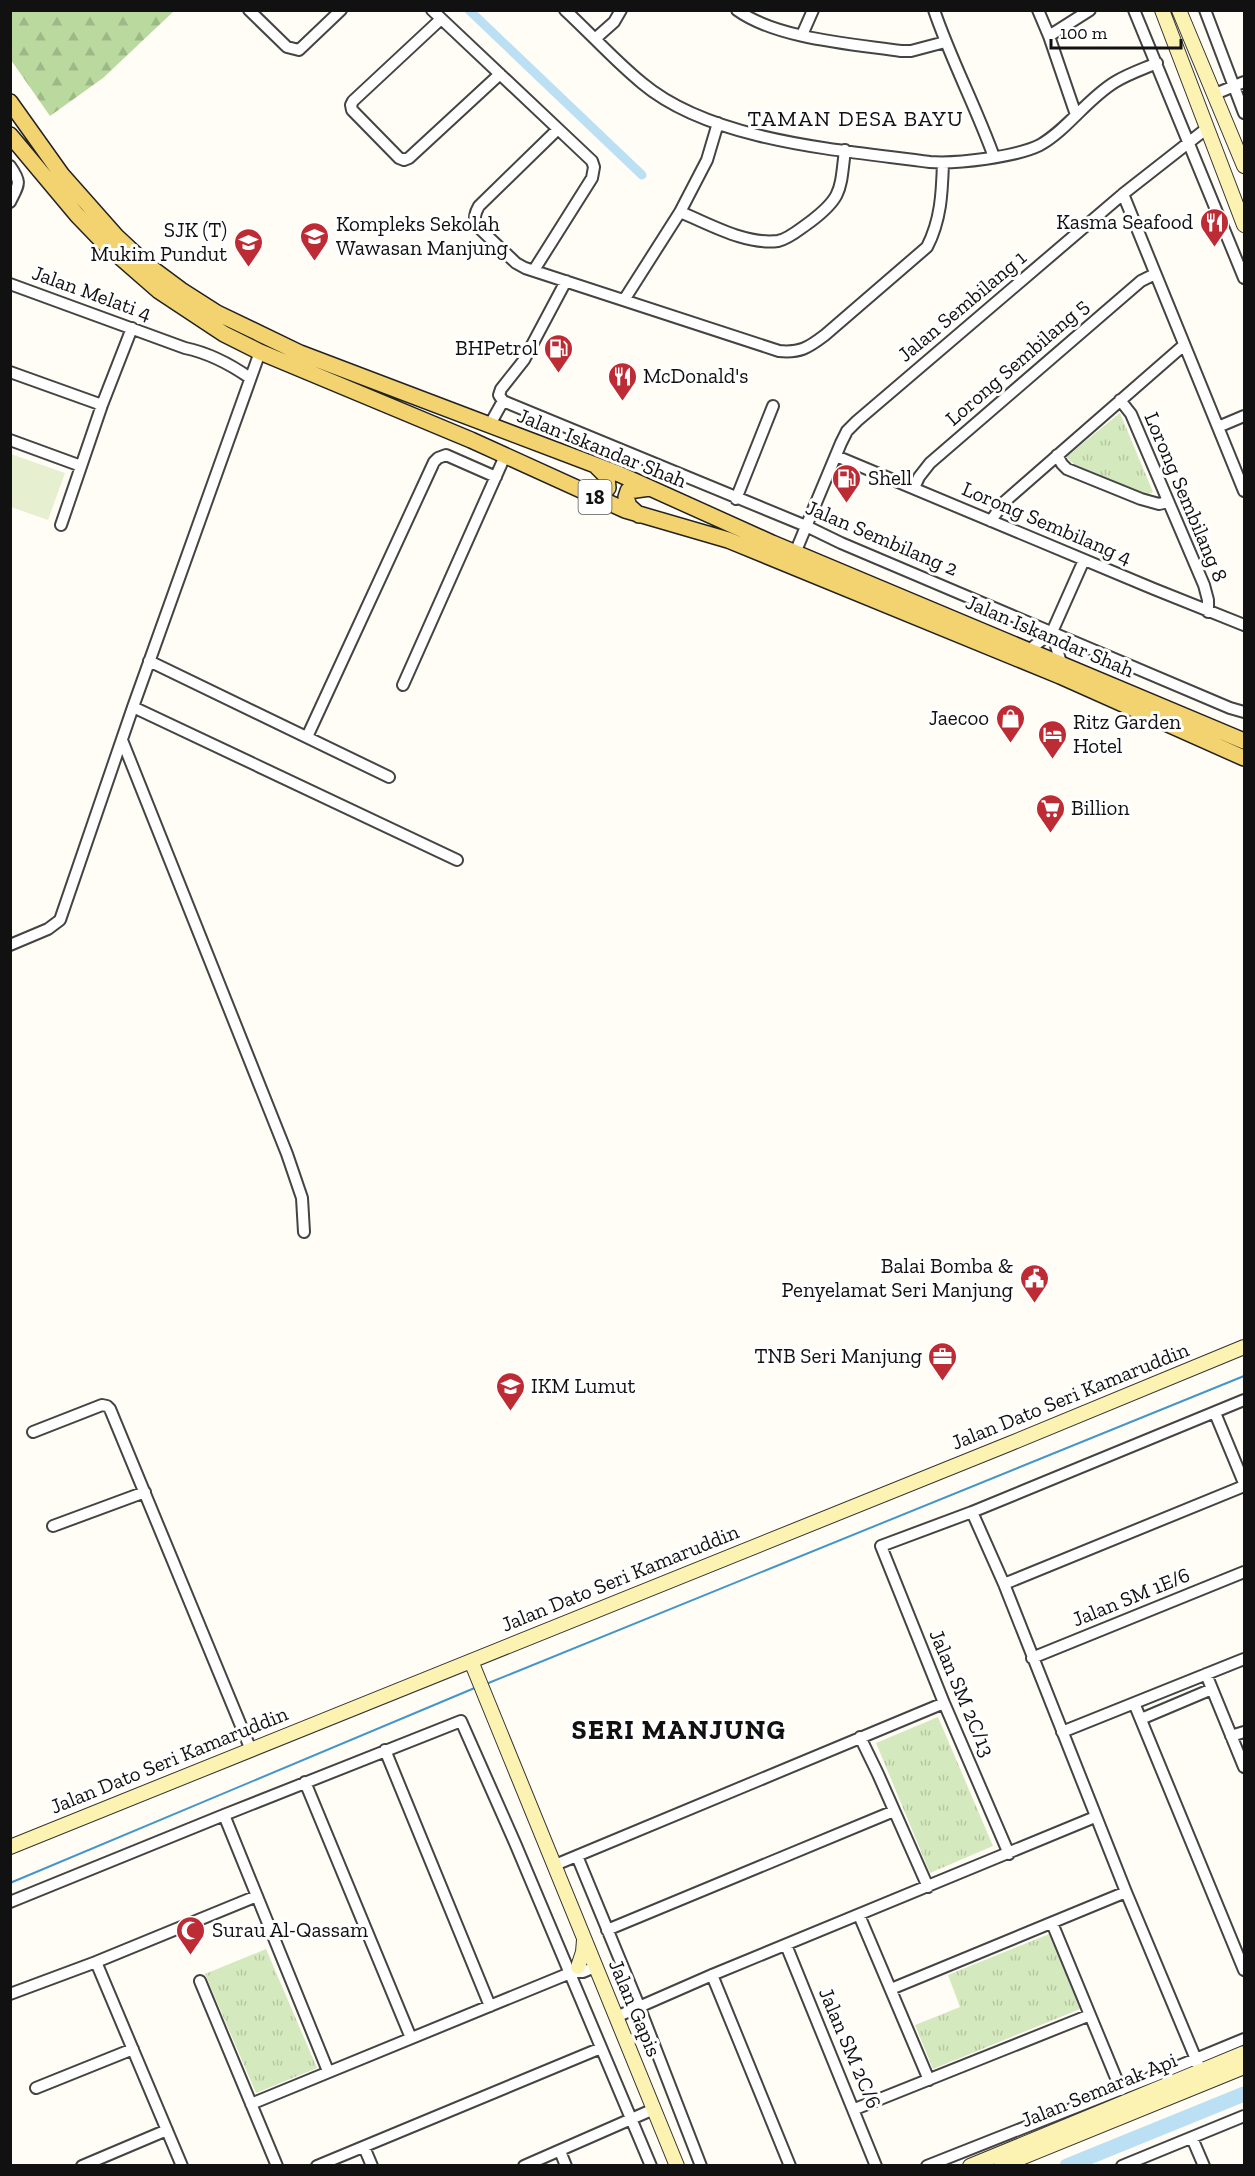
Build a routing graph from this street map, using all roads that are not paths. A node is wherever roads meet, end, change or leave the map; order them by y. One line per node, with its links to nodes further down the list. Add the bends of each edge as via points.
1 (249, 10): 2 (street, via 293,50 299,50)
2 (342, 10)
3 (432, 10): 15 (street)
4 (565, 10): 18 (street)
5 (621, 10): 18 (street)
6 (737, 10): 16 (street, via 746,17)
7 (813, 10): 16 (street)
8 (934, 10): 19 (street)
9 (1038, 10): 17 (street)
10 (1090, 10): 17 (street)
11 (1134, 10): 20 (street)
12 (1205, 10): 22 (street)
13 (1179, 11): 14 (street); 23 (street)
14 (1164, 14): 29 (street)
15 (441, 19): 21 (street); 21 (street, via 351,105 399,158 409,158)
16 (802, 35): 19 (street, via 901,51)
17 (1049, 36): 26 (street)
18 (596, 38): 27 (street, via 642,84 677,106)
19 (945, 42): 33 (street)
20 (1157, 63): 26 (street, via 1114,82); 31 (street)
21 (501, 74): 28 (street)
22 (1239, 85): 23 (street); 25 (street)
23 (1215, 94): 36 (street)
24 (10, 102): 57 (main road, Jalan Iskandar Shah / 18, via 90,208 146,264 181,290 217,314 285,346)
25 (1245, 113)
26 (1076, 115): 33 (street, via 1041,144)
27 (718, 123): 32 (street, via 774,138); 39 (street, via 707,160)
28 (558, 129): 41 (street, via 592,161 594,173); 41 (street, via 479,206 474,219 516,263)
29 (1206, 129): 31 (street, Jalan Sembilang 1); 40 (street)
30 (10, 135): 49 (main road, Jalan Iskandar Shah / 18, via 76,215 136,272 188,311)
31 (1189, 142): 37 (street, Jalan Sembilang 1); 43 (street)
32 (845, 150): 34 (street); 39 (street, via 836,198 828,208 780,241 734,235)
33 (994, 157): 34 (street)
34 (943, 163): 46 (street, via 941,207 927,247 811,346 795,352 779,351)
35 (10, 166): 38 (street, via 19,178)
36 (1245, 166)
37 (1124, 194): 42 (street); 62 (street, Jalan Sembilang 1, via 856,421)
38 (10, 202)
39 (680, 212): 46 (street)
40 (1243, 219)
41 (534, 270): 44 (street)
42 (1155, 274): 48 (street); 67 (street, Lorong Sembilang 5, via 1141,281 950,446 925,470)
43 (1245, 278)
44 (566, 281): 46 (street); 53 (street, via 524,360 501,389)
45 (10, 284): 47 (street, Jalan Melati 4)
46 (624, 300)
47 (132, 328): 51 (street, Jalan Melati 4, via 222,361); 54 (street)
48 (1184, 345): 52 (street); 58 (street)
49 (260, 352): 51 (street); 61 (main road, Jalan Iskandar Shah / 18)
50 (10, 372): 54 (street)
51 (250, 378): 82 (street)
52 (1120, 400): 60 (street); 71 (street, Lorong Sembilang 8, via 1131,414)
53 (503, 401): 57 (street); 70 (street, Jalan Sembilang 2)
54 (102, 405): 64 (street)
55 (773, 406): 70 (street)
56 (1245, 416): 58 (street)
57 (489, 426): 63 (main road, Jalan Iskandar Shah / 18)
58 (1218, 427): 68 (street)
59 (10, 440): 64 (street)
60 (1057, 455): 71 (street, via 1067,469 1141,499); 73 (street, via 1003,503)
61 (505, 456): 65 (street); 69 (main road, Jalan Iskandar Shah / 18)
62 (836, 456): 67 (street, Lorong Sembilang 4); 75 (street, Jalan Sembilang 1)
63 (595, 465): 66 (main road, Jalan Iskandar Shah / 18); 69 (main road, via 607,477 608,488)
64 (81, 466): 74 (street)
65 (496, 477): 84 (street); 87 (street, via 446,455 434,462)
66 (650, 488): 72 (main road, via 628,491 629,506); 76 (main road, Jalan Iskandar Shah / 18)
67 (914, 488): 73 (street, Lorong Sembilang 4)
68 (1245, 491)
69 (589, 495): 72 (main road, Jalan Iskandar Shah / 18)
70 (736, 499): 75 (street, Jalan Sembilang 2)
71 (1168, 502): 78 (street, Lorong Sembilang 8, via 1204,585)
72 (639, 515): 90 (main road, Jalan Iskandar Shah / 18, via 728,540 1060,676)
73 (991, 521): 77 (street, Lorong Sembilang 4)
74 (62, 525)
75 (806, 526): 76 (street, Jalan Sembilang 1); 80 (street, Jalan Sembilang 2)
76 (795, 553): 81 (main road, Jalan Iskandar Shah / 18)
77 (1084, 560): 78 (street, Lorong Sembilang 4); 80 (street)
78 (1208, 612): 79 (street, Lorong Sembilang 4)
79 (1245, 625)
80 (1052, 632): 81 (street); 83 (street); 86 (street, Jalan Sembilang 2)
81 (1029, 650): 83 (main road, Jalan Iskandar Shah / 18)
82 (149, 661): 85 (street); 87 (street)
83 (1061, 663): 89 (main road, Jalan Iskandar Shah / 18)
84 (403, 685)
85 (133, 707): 88 (street); 92 (street)
86 (1245, 712)
87 (307, 737): 91 (street)
88 (122, 740): 93 (street, via 60,920); 94 (street, via 287,1154 302,1198)
89 (1245, 741)
90 (1245, 758)
91 (389, 777)
92 (457, 860)
93 (10, 945)
94 (304, 1232)
95 (1245, 1347): 107 (street, Jalan Dato Seri Kamaruddin)
96 (1245, 1400): 97 (street)
97 (1215, 1413): 99 (street); 101 (street)
98 (33, 1432): 100 (street, via 107,1406)
99 (1245, 1484): 104 (street)
100 (145, 1492): 102 (street); 117 (street)
101 (972, 1512): 104 (street); 110 (street, Jalan SM 2C/13, via 881,1546)
102 (53, 1526)
103 (1245, 1572): 105 (street, Jalan SM 1E/6)
104 (1004, 1584): 105 (street)
105 (1032, 1658): 113 (street)
106 (1245, 1659): 108 (street)
107 (471, 1661): 117 (street, Jalan Dato Seri Kamaruddin); 127 (street, Jalan Gapis)
108 (1206, 1674): 109 (street); 111 (street)
109 (1212, 1689): 112 (street); 115 (street)
110 (944, 1703): 116 (street); 125 (street, Jalan SM 2C/13)
111 (1134, 1703): 112 (street); 113 (street)
112 (1141, 1719): 138 (street)
113 (1062, 1732): 123 (street)
114 (1245, 1732): 115 (street)
115 (1231, 1736): 119 (street)
116 (860, 1737): 121 (street); 126 (street)
117 (251, 1750): 124 (street, Jalan Dato Seri Kamaruddin)
118 (385, 1750): 120 (street); 137 (street, via 457,1721 464,1724); 143 (street)
119 (1245, 1767)
120 (306, 1782): 122 (street); 147 (street)
121 (894, 1811): 128 (street); 134 (street)
122 (224, 1815): 130 (street); 131 (street)
123 (1095, 1817): 125 (street); 129 (street)
124 (10, 1847)
125 (1009, 1854): 128 (street)
126 (577, 1856): 127 (street); 134 (street)
127 (555, 1865): 137 (street, Jalan Gapis, via 584,1939)
128 (928, 1887): 132 (street)
129 (1126, 1892): 133 (street); 154 (street)
130 (257, 1896): 136 (street); 153 (street)
131 (10, 1902)
132 (860, 1915): 135 (street); 141 (street)
133 (1052, 1923): 141 (street); 145 (street)
134 (607, 1930): 144 (street)
135 (786, 1945): 139 (street); 160 (street, Jalan SM 2C/6)
136 (96, 1962): 142 (street); 150 (street)
137 (582, 1969): 143 (street); 146 (street, Jalan Gapis, via 601,1983); 149 (street)
138 (1245, 1970)
139 (712, 1975): 144 (street); 177 (street)
140 (200, 1981): 158 (street)
141 (891, 1989): 155 (street)
142 (10, 1994)
143 (490, 2006): 147 (street)
144 (639, 2006): 146 (street); 176 (street)
145 (1090, 2014): 155 (street); 157 (street)
146 (616, 2017): 159 (street, Jalan Gapis)
147 (411, 2038): 153 (street)
148 (1245, 2039): 154 (street)
149 (601, 2048): 162 (street); 165 (street)
150 (133, 2049): 156 (street); 163 (street)
151 (1245, 2053): 154 (street, Jalan Semarak Api)
152 (1245, 2067): 154 (street, Jalan Semarak Api)
153 (328, 2071): 158 (street)
154 (1201, 2071): 157 (street); 180 (street, Jalan Semarak Api); 181 (street, Jalan Semarak Api)
155 (928, 2080): 160 (street)
156 (36, 2088)
157 (1121, 2090): 179 (street)
158 (251, 2104): 169 (street)
159 (654, 2109): 162 (street); 175 (street, Jalan Gapis)
160 (855, 2109): 178 (street, Jalan SM 2C/6)
161 (1245, 2116): 164 (street)
162 (631, 2120): 166 (street); 174 (street)
163 (167, 2130): 167 (street); 168 (street)
164 (1192, 2138): 182 (street); 183 (street)
165 (364, 2147): 170 (street); 171 (street)
166 (560, 2151): 172 (street); 173 (street)
167 (82, 2166)
168 (182, 2166)
169 (277, 2166)
170 (317, 2166)
171 (372, 2166)
172 (525, 2166)
173 (566, 2166)
174 (651, 2166)
175 (677, 2166)
176 (701, 2166)
177 (790, 2166)
178 (876, 2166)
179 (927, 2166)
180 (969, 2166)
181 (1001, 2166)
182 (1122, 2166)
183 (1204, 2166)

